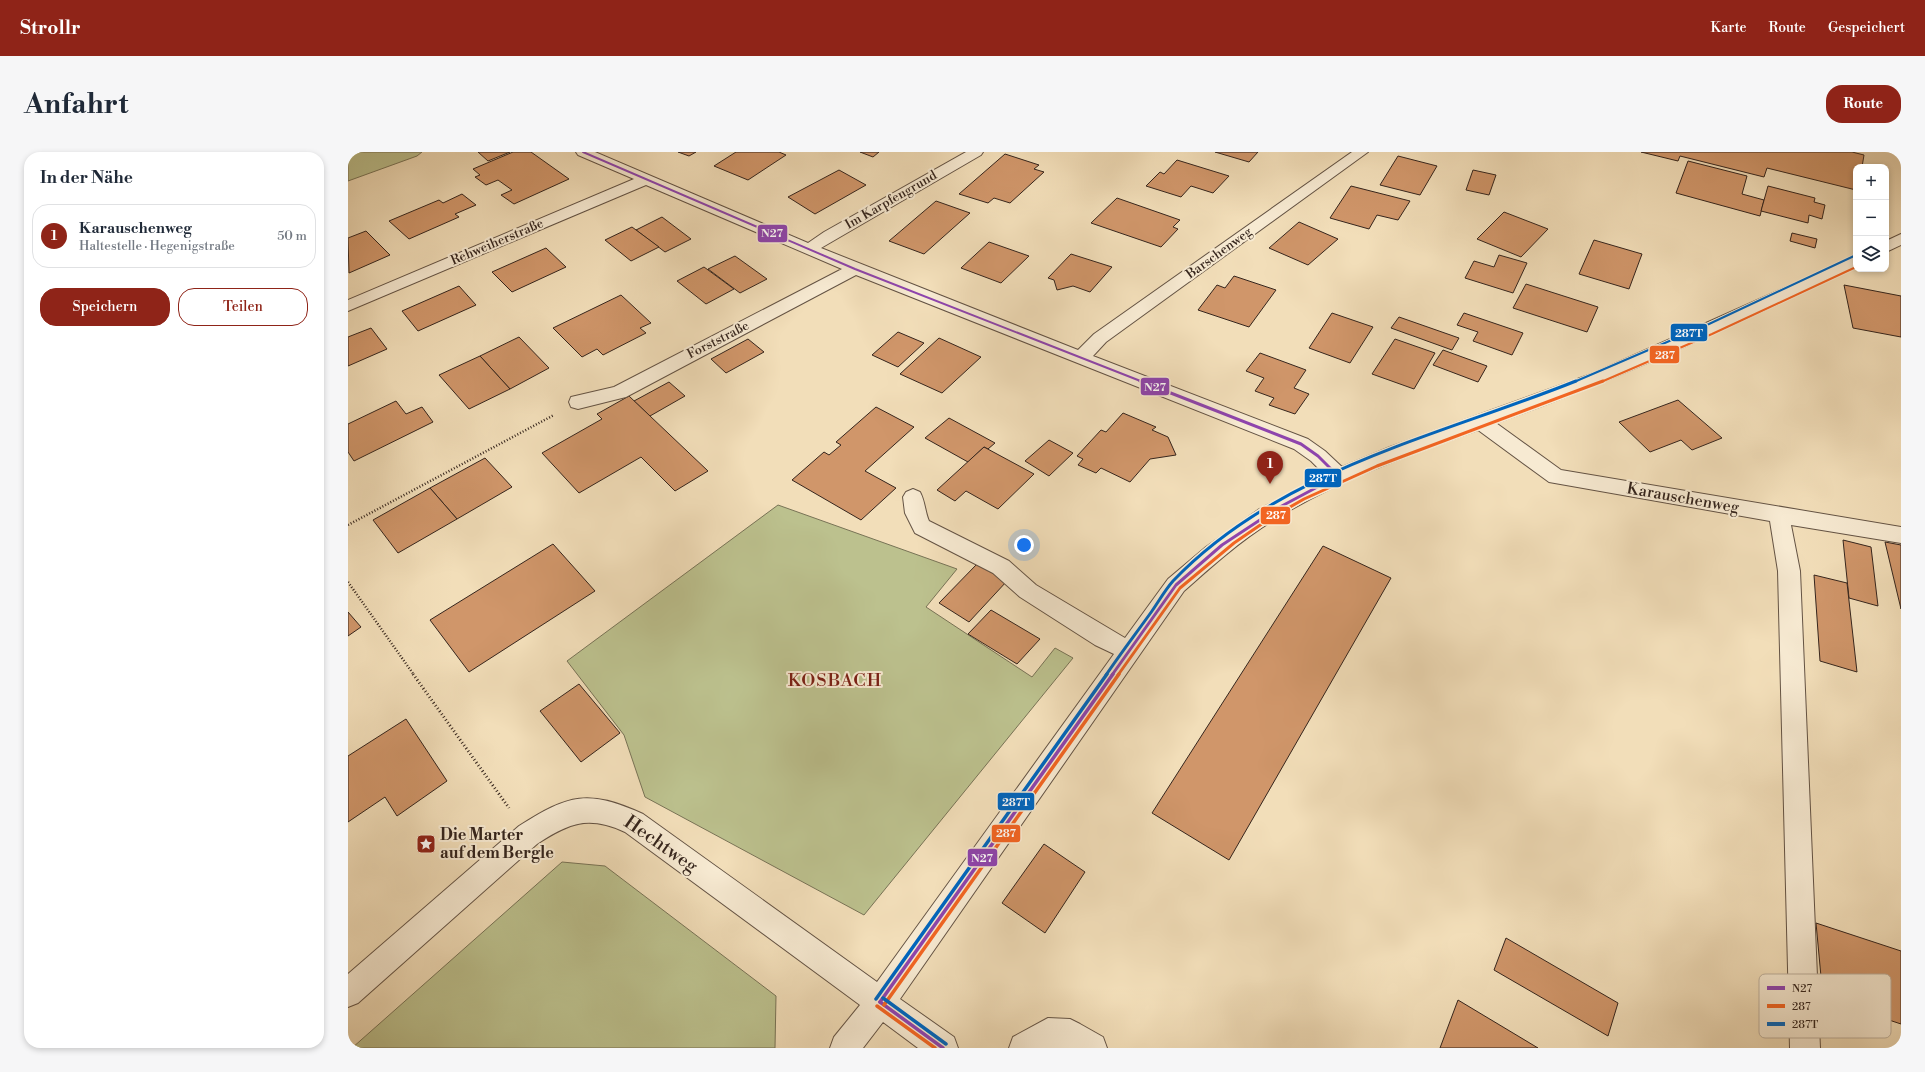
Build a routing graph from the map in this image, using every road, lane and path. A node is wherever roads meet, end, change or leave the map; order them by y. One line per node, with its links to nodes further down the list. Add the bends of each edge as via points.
1 (583, 152): 4 (street)
2 (976, 152): 7 (street, Im Karpfengrund)
3 (1360, 152): 11 (street, Barschenweg, via 1100,338)
4 (647, 179): 7 (street); 10 (street, Rehweiherstraße)
5 (1901, 239): 6 (street)
6 (1889, 245)
7 (808, 250): 9 (street)
8 (1853, 262): 13 (street, via 1600,377)
9 (855, 269): 11 (street); 12 (street, Forststraße, via 619,392)
10 (348, 306)
11 (1080, 358): 14 (street, via 1301,444 1318,456)
12 (578, 402): 17 (path)
13 (1481, 422): 14 (street); 16 (street, Karauschenweg, via 1556,477)
14 (1338, 476): 20 (street, via 1278,508 1222,545 1176,585)
15 (913, 497): 20 (street, via 915,513 922,527 1001,567 1028,591 1103,638)
16 (1779, 514): 18 (street, Karauschenweg); 22 (street, via 1789,571)
17 (348, 525)
18 (1901, 535)
19 (348, 582): 21 (path)
20 (1129, 651): 24 (street)
21 (528, 835): 23 (street, Hechtweg); 24 (street, Hechtweg, via 546,823 571,812 595,808 615,813 634,823)
22 (1803, 974)
23 (348, 993)
24 (880, 1002): 26 (street); 27 (street, Hechtweg)
25 (1805, 1038): 30 (street)
26 (845, 1048)
27 (943, 1048)
28 (1024, 1048): 29 (street, via 1048,1033 1070,1034)
29 (1092, 1048)
30 (1805, 1048)

